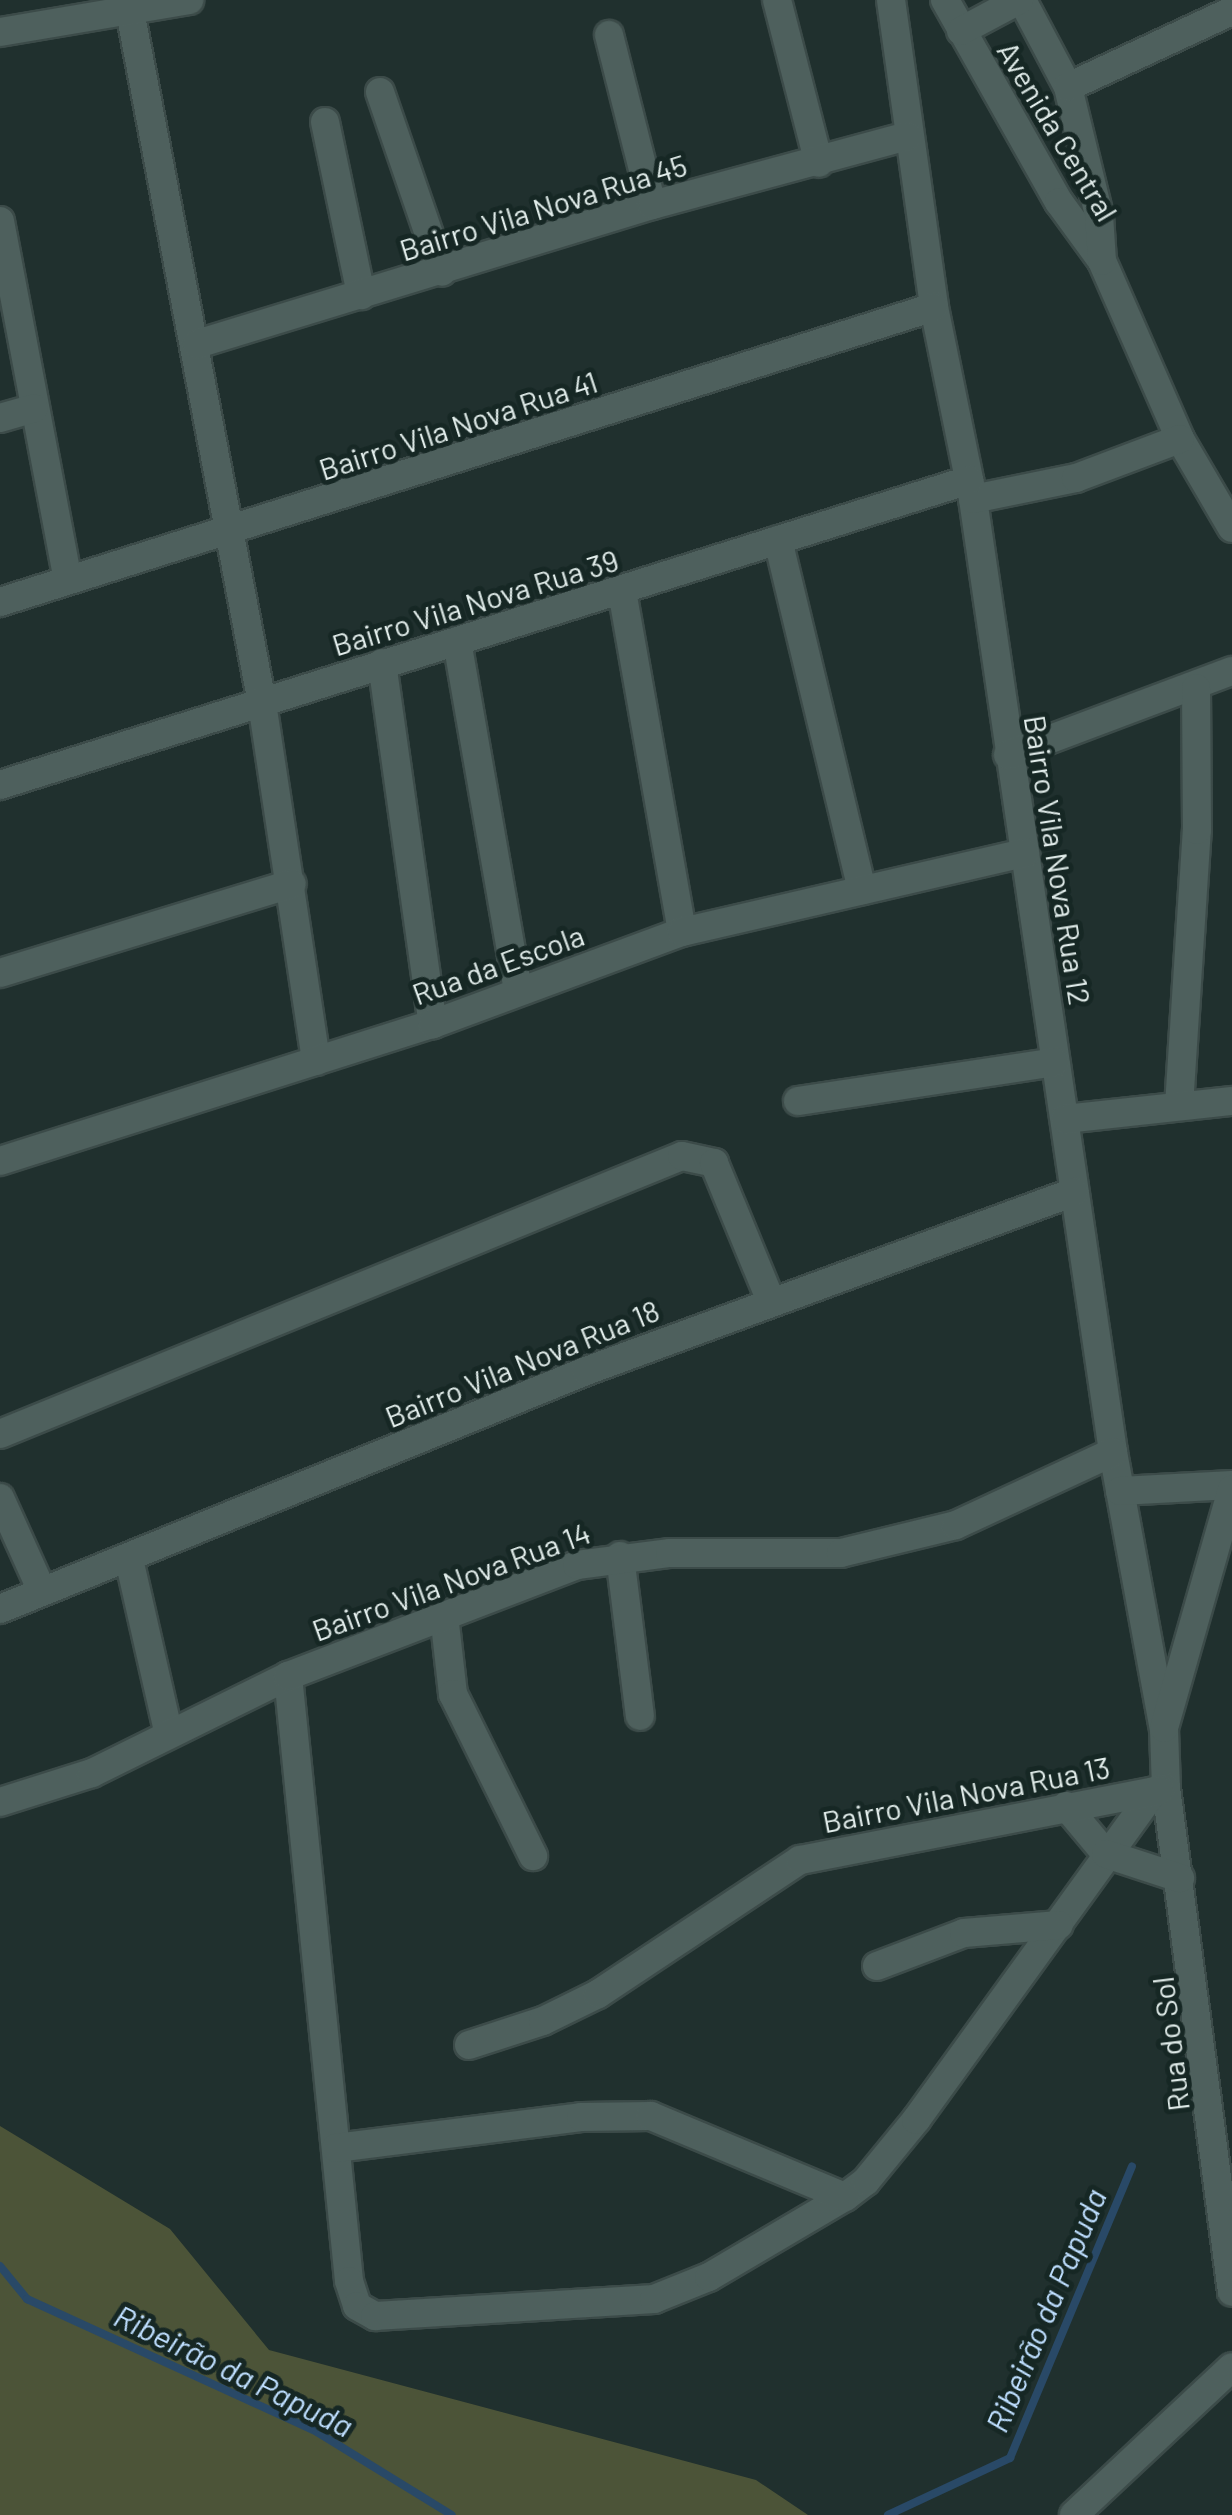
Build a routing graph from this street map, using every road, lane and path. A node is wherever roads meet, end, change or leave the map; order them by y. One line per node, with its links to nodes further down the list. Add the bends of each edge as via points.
1 (189, 0): 6 (street)
2 (777, 0): 15 (street)
3 (891, 0): 14 (street, Bairro Vila Nova Rua 12)
4 (945, 0): 8 (street, Avenida Central)
5 (1021, 0): 8 (street); 11 (street, Avenida Central)
6 (130, 10): 9 (street); 22 (street)
7 (1232, 12): 11 (street)
8 (961, 31): 18 (street, Avenida Central, via 1059,202)
9 (0, 32)
10 (609, 35): 16 (street)
11 (1068, 87): 18 (street, Avenida Central, via 1094,188)
12 (380, 92): 19 (street)
13 (325, 122): 20 (street)
14 (908, 136): 15 (street, Bairro Vila Nova Rua 45); 21 (street, Bairro Vila Nova Rua 12)
15 (818, 164): 16 (street, Bairro Vila Nova Rua 45)
16 (652, 205): 19 (street, Bairro Vila Nova Rua 45)
17 (1, 229): 23 (street)
18 (1102, 261): 25 (street)
19 (442, 272): 20 (street, Bairro Vila Nova Rua 45)
20 (361, 295): 22 (street, Bairro Vila Nova Rua 45)
21 (934, 306): 26 (street, Bairro Vila Nova Rua 12); 28 (street, Bairro Vila Nova Rua 41)
22 (197, 344): 28 (street)
23 (34, 408): 24 (street); 30 (street)
24 (0, 418)
25 (1180, 439): 26 (street, Bairro Vila Nova Rua 39, via 1076,478); 27 (street)
26 (971, 490): 29 (street, Bairro Vila Nova Rua 39); 38 (street, Bairro Vila Nova Rua 12)
27 (1232, 528)
28 (230, 532): 30 (street, Bairro Vila Nova Rua 41); 37 (street)
29 (778, 540): 31 (street, Bairro Vila Nova Rua 39); 42 (street)
30 (68, 580): 32 (street, Bairro Vila Nova Rua 41)
31 (622, 591): 33 (street, Bairro Vila Nova Rua 39); 43 (street)
32 (0, 602)
33 (457, 641): 34 (street, Bairro Vila Nova Rua 39); 45 (street)
34 (382, 663): 37 (street, Bairro Vila Nova Rua 39); 46 (street)
35 (1232, 671): 36 (street)
36 (1196, 688): 38 (street); 51 (street, via 1198,830)
37 (262, 703): 39 (street, Bairro Vila Nova Rua 39); 41 (street)
38 (1008, 755): 40 (street, Bairro Vila Nova Rua 12)
39 (0, 785)
40 (1025, 853): 42 (street, Rua da Escola); 48 (street, Bairro Vila Nova Rua 12)
41 (292, 884): 44 (street); 47 (street)
42 (862, 890): 43 (street, Rua da Escola)
43 (682, 932): 45 (street, Rua da Escola)
44 (0, 974)
45 (518, 990): 46 (street, Rua da Escola)
46 (434, 1024): 47 (street, Rua da Escola)
47 (316, 1061): 53 (street, Rua da Escola)
48 (1055, 1062): 49 (street); 52 (street, Bairro Vila Nova Rua 12)
49 (798, 1101)
50 (1232, 1102): 51 (street)
51 (1180, 1106): 52 (street)
52 (1065, 1119): 54 (street, Bairro Vila Nova Rua 12)
53 (0, 1161)
54 (1074, 1192): 55 (street, Bairro Vila Nova Rua 18); 57 (street, Bairro Vila Nova Rua 12)
55 (771, 1300): 56 (street, via 720,1174 702,1156 662,1162); 62 (street, Bairro Vila Nova Rua 18)
56 (0, 1434)
57 (1113, 1452): 59 (street, Bairro Vila Nova Rua 12); 61 (street, Bairro Vila Nova Rua 14, via 956,1526 860,1550 796,1557)
58 (1232, 1487): 59 (street); 68 (street)
59 (1120, 1491): 68 (street, Bairro Vila Nova Rua 12)
60 (0, 1498): 63 (street)
61 (620, 1556): 65 (street, Bairro Vila Nova Rua 14); 67 (street)
62 (129, 1558): 63 (street, Bairro Vila Nova Rua 18); 69 (street)
63 (42, 1590): 64 (street, Bairro Vila Nova Rua 18)
64 (0, 1609)
65 (444, 1615): 66 (street, Bairro Vila Nova Rua 14); 74 (street, via 453,1694)
66 (288, 1676): 69 (street, Bairro Vila Nova Rua 14); 79 (street)
67 (640, 1716)
68 (1164, 1729): 70 (street, Rua do Sol)
69 (168, 1730): 71 (street, Bairro Vila Nova Rua 14, via 92,1773)
70 (1160, 1790): 72 (street, Bairro Vila Nova Rua 13); 73 (street); 75 (street, Rua do Sol)
71 (0, 1802)
72 (1066, 1806): 73 (street); 78 (street, Bairro Vila Nova Rua 13, via 800,1860 598,1994 543,2021)
73 (1106, 1854): 75 (street); 76 (street)
74 (533, 1856)
75 (1180, 1878): 81 (street, Rua do Sol)
76 (1058, 1925): 77 (street, via 964,1933); 80 (street, via 886,2159)
77 (877, 1966)
78 (469, 2044)
79 (336, 2148): 80 (street, via 581,2117 651,2116); 80 (street, via 351,2290 362,2311 384,2316 654,2299 709,2277)
80 (844, 2197)
81 (1232, 2292)
82 (1232, 2367): 83 (street)
83 (1074, 2515)

